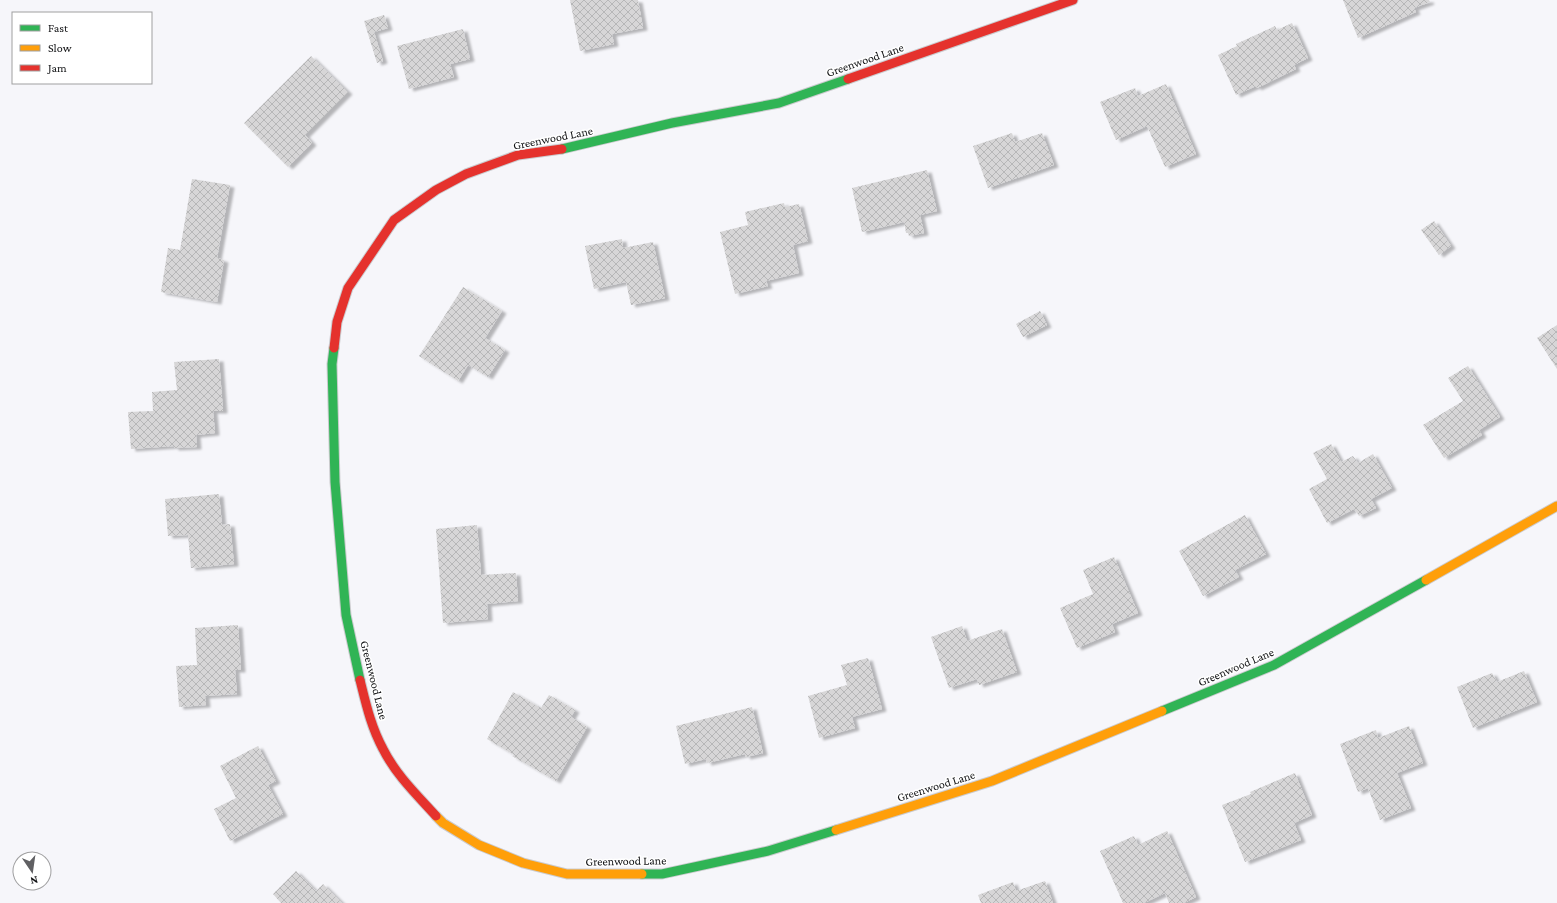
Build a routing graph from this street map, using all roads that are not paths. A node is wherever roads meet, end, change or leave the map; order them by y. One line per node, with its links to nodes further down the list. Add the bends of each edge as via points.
1 (1073, 0): 2 (street, Greenwood Lane, via 779,103 672,123 565,149 518,155 466,174 394,220 348,288 337,322 332,364 336,490 346,615 368,714 383,750 400,776 443,823 479,845 523,863 567,874 662,874 768,851 992,781 1274,665)
2 (1557, 506)

